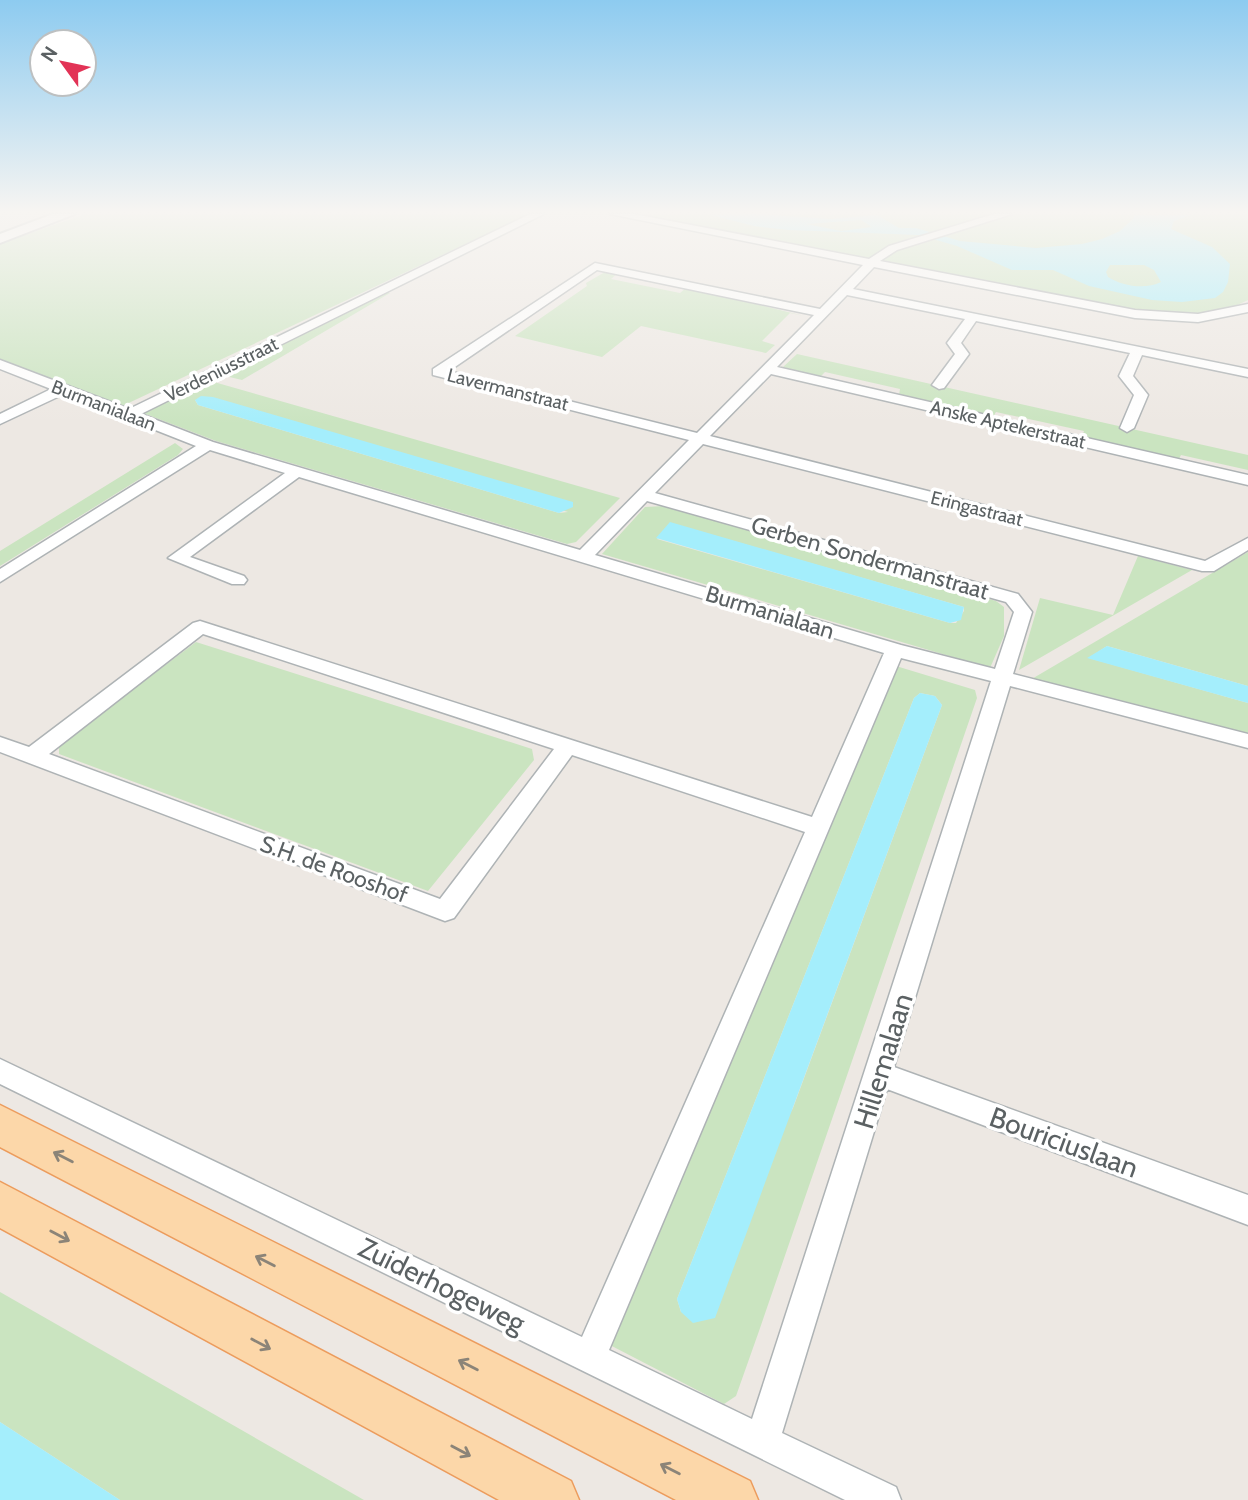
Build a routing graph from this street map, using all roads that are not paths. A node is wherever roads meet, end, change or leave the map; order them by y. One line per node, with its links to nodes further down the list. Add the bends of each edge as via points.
1 (397, 284): 16 (street, Verdeniusstraat)
2 (568, 284): 19 (street, Lavermanstraat, via 438,372)
3 (682, 284): 8 (street, Lavermanstraat)
4 (852, 284): 6 (street)
5 (979, 284): 7 (street, via 1146,315 1217,317)
6 (845, 291): 8 (street); 9 (street)
7 (1248, 308)
8 (822, 313): 12 (street)
9 (974, 317): 10 (street); 14 (street, via 954,343 962,354)
10 (1138, 350): 13 (street); 18 (street, via 1126,376 1140,395)
11 (0, 364): 15 (street, Burmanialaan)
12 (768, 369): 19 (street); 22 (street, Anske Aptekerstraat)
13 (1248, 373)
14 (939, 385)
15 (62, 389): 16 (street, Burmanialaan); 17 (street)
16 (130, 414): 20 (street, Burmanialaan)
17 (0, 420)
18 (1127, 428)
19 (701, 437): 23 (street); 24 (street, Eringastraat, via 1208,568)
20 (208, 446): 21 (street, Burmanialaan); 26 (street)
21 (296, 472): 25 (street, Burmanialaan); 27 (street, via 177,558)
22 (1248, 480)
23 (644, 495): 25 (street); 29 (street, Gerben Sondermanstraat, via 1012,598 1023,612)
24 (1248, 543)
25 (585, 555): 28 (street, Burmanialaan)
26 (0, 577)
27 (238, 580)
28 (895, 650): 29 (street, Burmanialaan); 34 (street)
29 (1003, 678): 30 (street, Burmanialaan); 36 (street, Hillemalaan)
30 (1248, 741)
31 (0, 744): 33 (street, S.H. de Rooshof)
32 (567, 747): 33 (street, via 200,627); 33 (street, S.H. de Rooshof, via 445,911); 34 (street)
33 (32, 757)
34 (819, 828): 40 (street)
35 (0, 1071): 40 (street, Zuiderhogeweg)
36 (880, 1074): 39 (street, Bouriciuslaan); 41 (street, Hillemalaan)
37 (0, 1125): 43 (main road, one-way to 37)
38 (0, 1204): 42 (main road, one-way to 42)
39 (1248, 1210)
40 (590, 1356): 41 (street, Zuiderhogeweg)
41 (762, 1442): 44 (street, Zuiderhogeweg)
42 (552, 1500)
43 (731, 1500)
44 (883, 1500)

